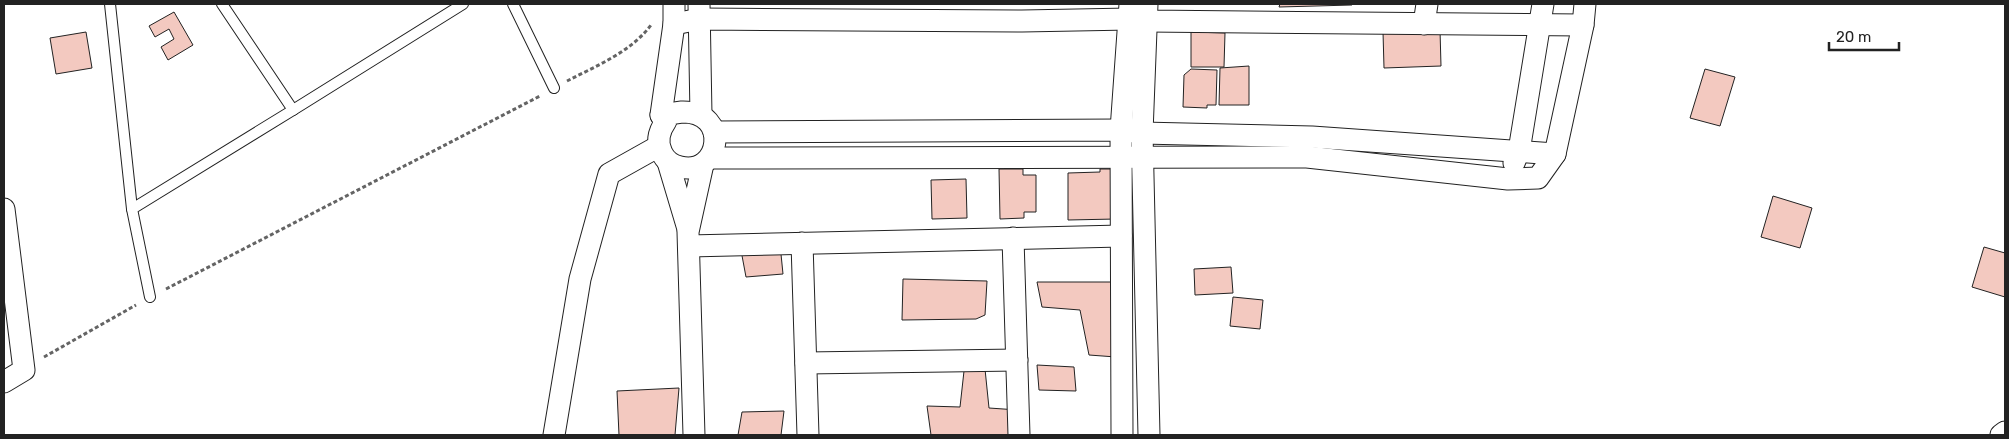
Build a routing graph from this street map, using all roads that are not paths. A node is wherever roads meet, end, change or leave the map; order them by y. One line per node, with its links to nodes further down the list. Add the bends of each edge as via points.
1 (110, 4): 30 (lane)
2 (222, 4): 16 (lane)
3 (463, 4): 16 (lane)
4 (513, 4): 15 (lane)
5 (1543, 4): 13 (street)
6 (1585, 4): 14 (street)
7 (700, 11): 8 (street); 12 (street); 18 (street)
8 (819, 12): 10 (street)
9 (1139, 12): 10 (street); 11 (street); 19 (street); 21 (street)
10 (1022, 13)
11 (1425, 14): 13 (street)
12 (667, 16): 17 (street)
13 (1541, 25): 14 (street); 22 (street)
14 (1583, 25): 24 (street)
15 (554, 88)
16 (293, 110): 30 (lane)
17 (661, 115): 18 (street, via 692,112); 23 (street, via 666,120 661,128)
18 (701, 115): 20 (street, via 712,125)
19 (1120, 130): 20 (street); 21 (street); 25 (street)
20 (714, 132): 27 (street, via 716,141)
21 (1142, 133): 22 (street, via 1312,137); 26 (street)
22 (1519, 151): 24 (street); 28 (street)
23 (664, 154): 27 (street, via 685,168); 33 (street); 40 (street, via 609,174 580,279)
24 (1555, 154): 28 (street, via 1538,178)
25 (1121, 157): 26 (street); 27 (street); 31 (street)
26 (1143, 158): 28 (street, via 1307,157); 45 (street)
27 (706, 161): 33 (street)
28 (1508, 179)
29 (4, 209): 38 (street, via 24,370)
30 (132, 209): 35 (lane)
31 (1121, 236): 32 (street); 44 (street)
32 (1013, 238): 34 (street); 36 (street)
33 (689, 239): 34 (street); 41 (street)
34 (802, 243): 37 (street)
35 (150, 297)
36 (1017, 360): 37 (street); 43 (street)
37 (806, 363): 42 (street)
38 (4, 382)
39 (2005, 432): 46 (street)
40 (554, 435)
41 (694, 435)
42 (808, 435)
43 (1018, 435)
44 (1122, 435)
45 (1149, 435)
46 (2001, 435)

